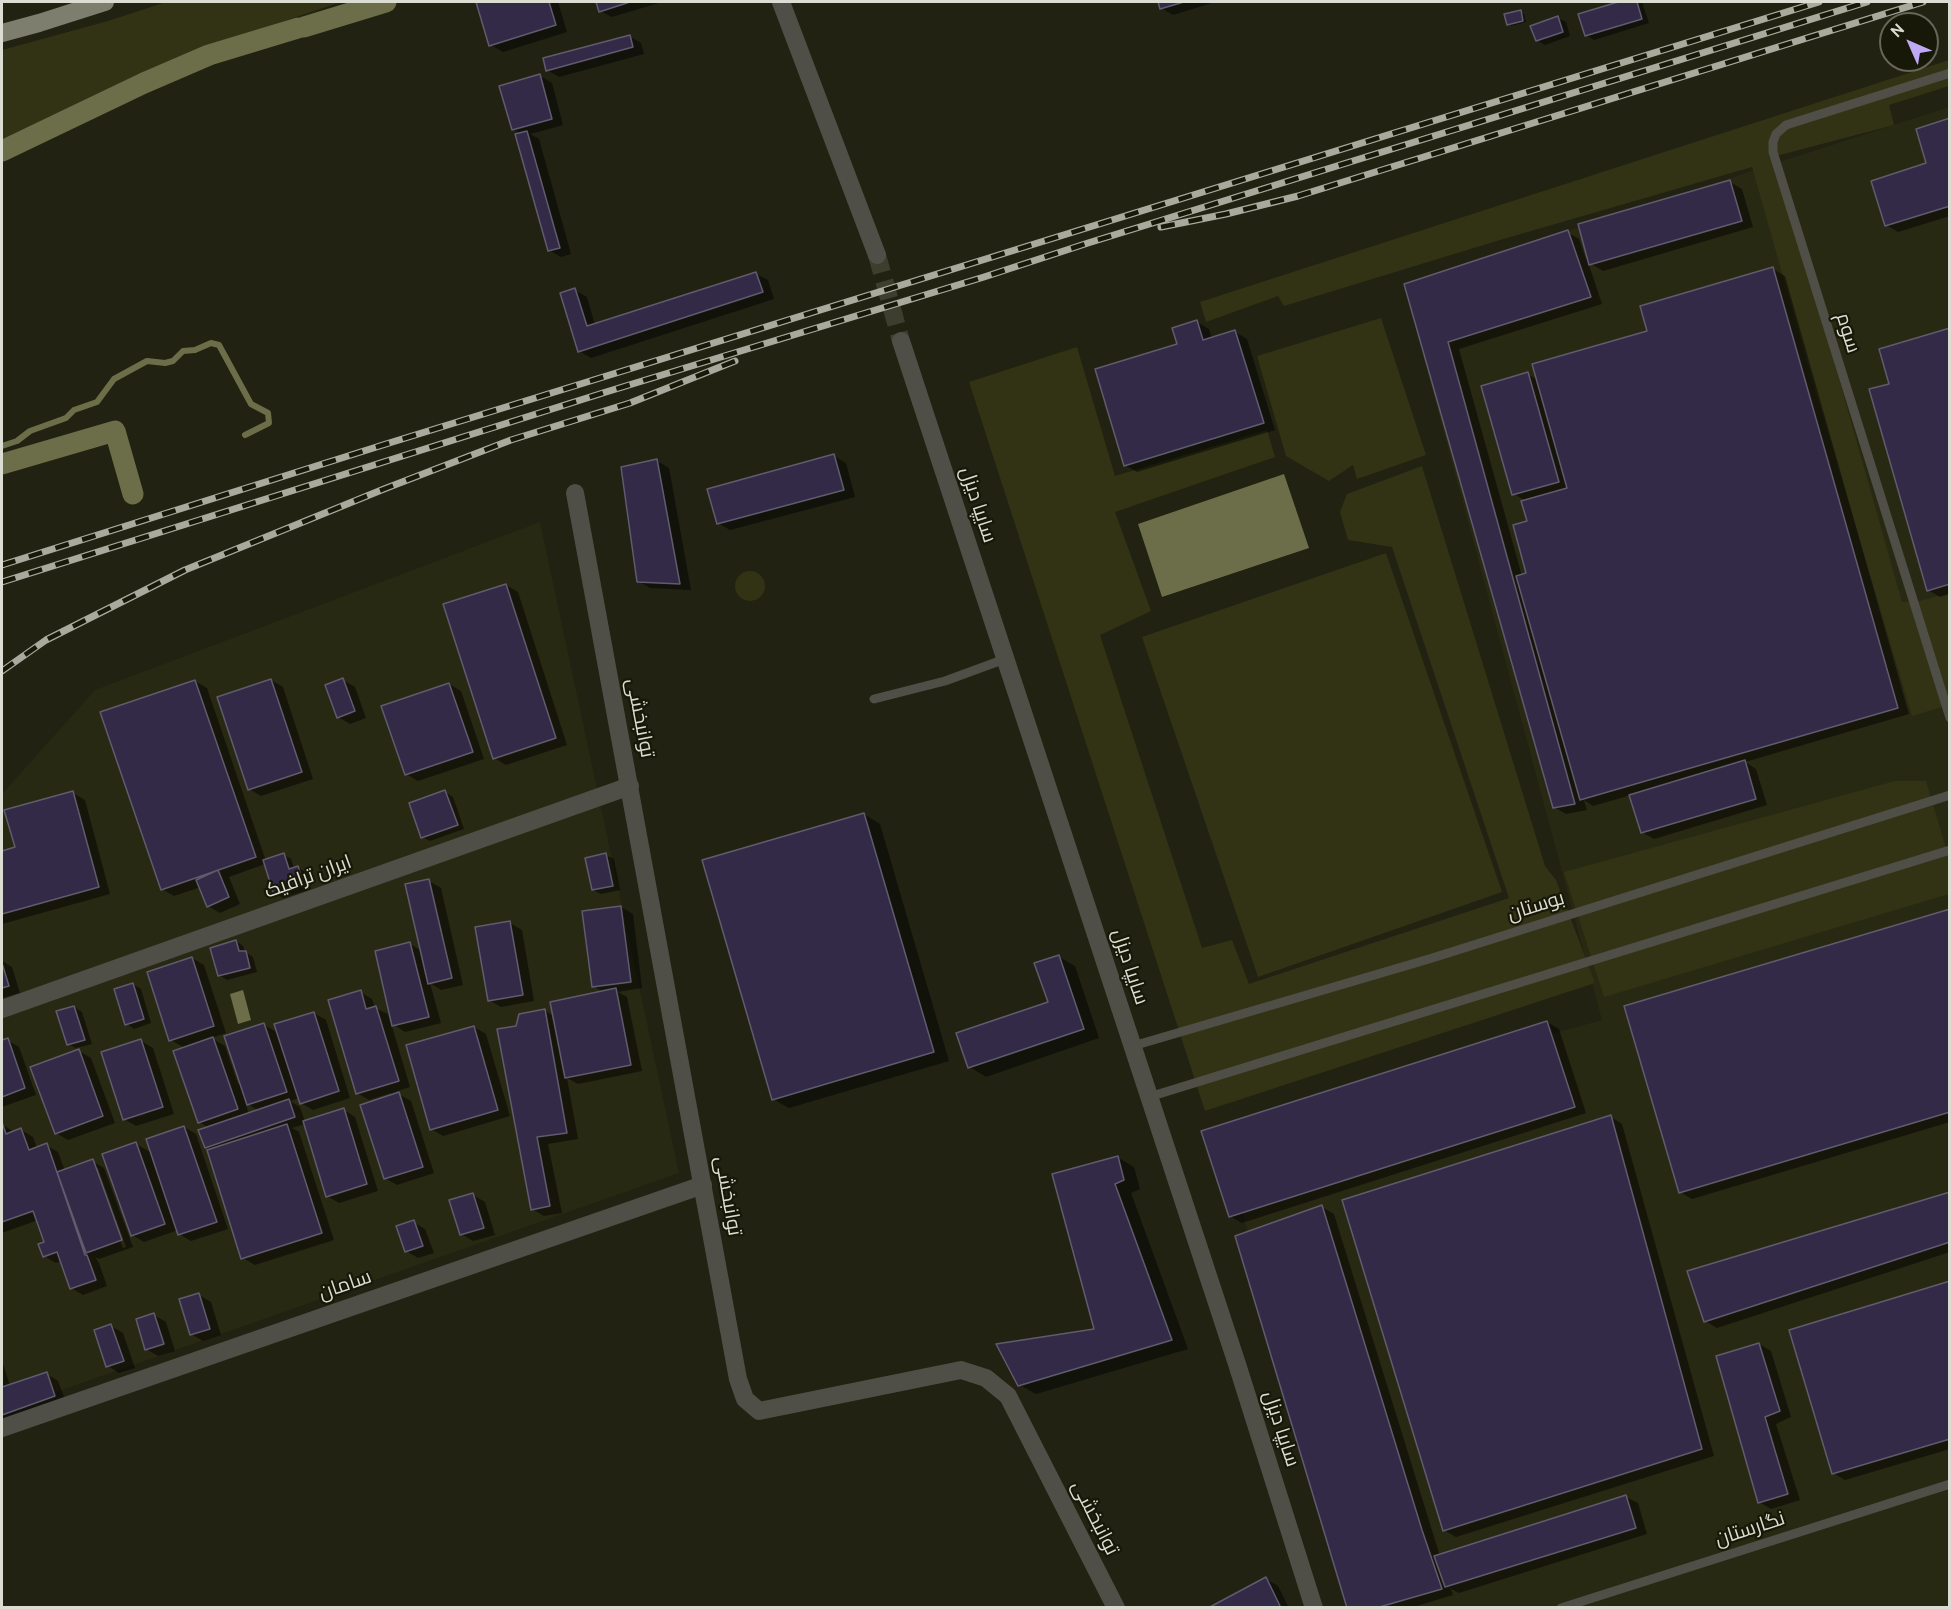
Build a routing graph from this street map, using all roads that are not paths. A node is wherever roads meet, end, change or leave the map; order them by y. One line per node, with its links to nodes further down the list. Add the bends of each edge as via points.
1 (105, 2): 3 (main road)
2 (781, 2): 5 (street)
3 (2, 33)
4 (1950, 73): 10 (lane, سوم, via 1786,125 1776,134 1773,152)
5 (877, 255)
6 (900, 341): 8 (street, سایپا دیزل)
7 (575, 493): 11 (street, توانبخشی)
8 (1005, 659): 9 (lane, via 945,681); 15 (street, سایپا دیزل)
9 (874, 699)
10 (1950, 718)
11 (630, 786): 14 (street, ایران ترافیک); 17 (street, توانبخشی)
12 (1950, 795): 15 (lane, بوستان, via 1429,959)
13 (1950, 850): 16 (lane)
14 (2, 1009)
15 (1132, 1046): 16 (street, سایپا دیزل)
16 (1149, 1096): 21 (street, سایپا دیزل)
17 (703, 1185): 18 (street, سامان); 20 (street, توانبخشی, via 738,1379 745,1399 759,1411 961,1370 986,1378 1008,1396)
18 (2, 1428)
19 (1950, 1484): 22 (lane, نگارستان)
20 (1116, 1608)
21 (1314, 1608)
22 (1561, 1608)

